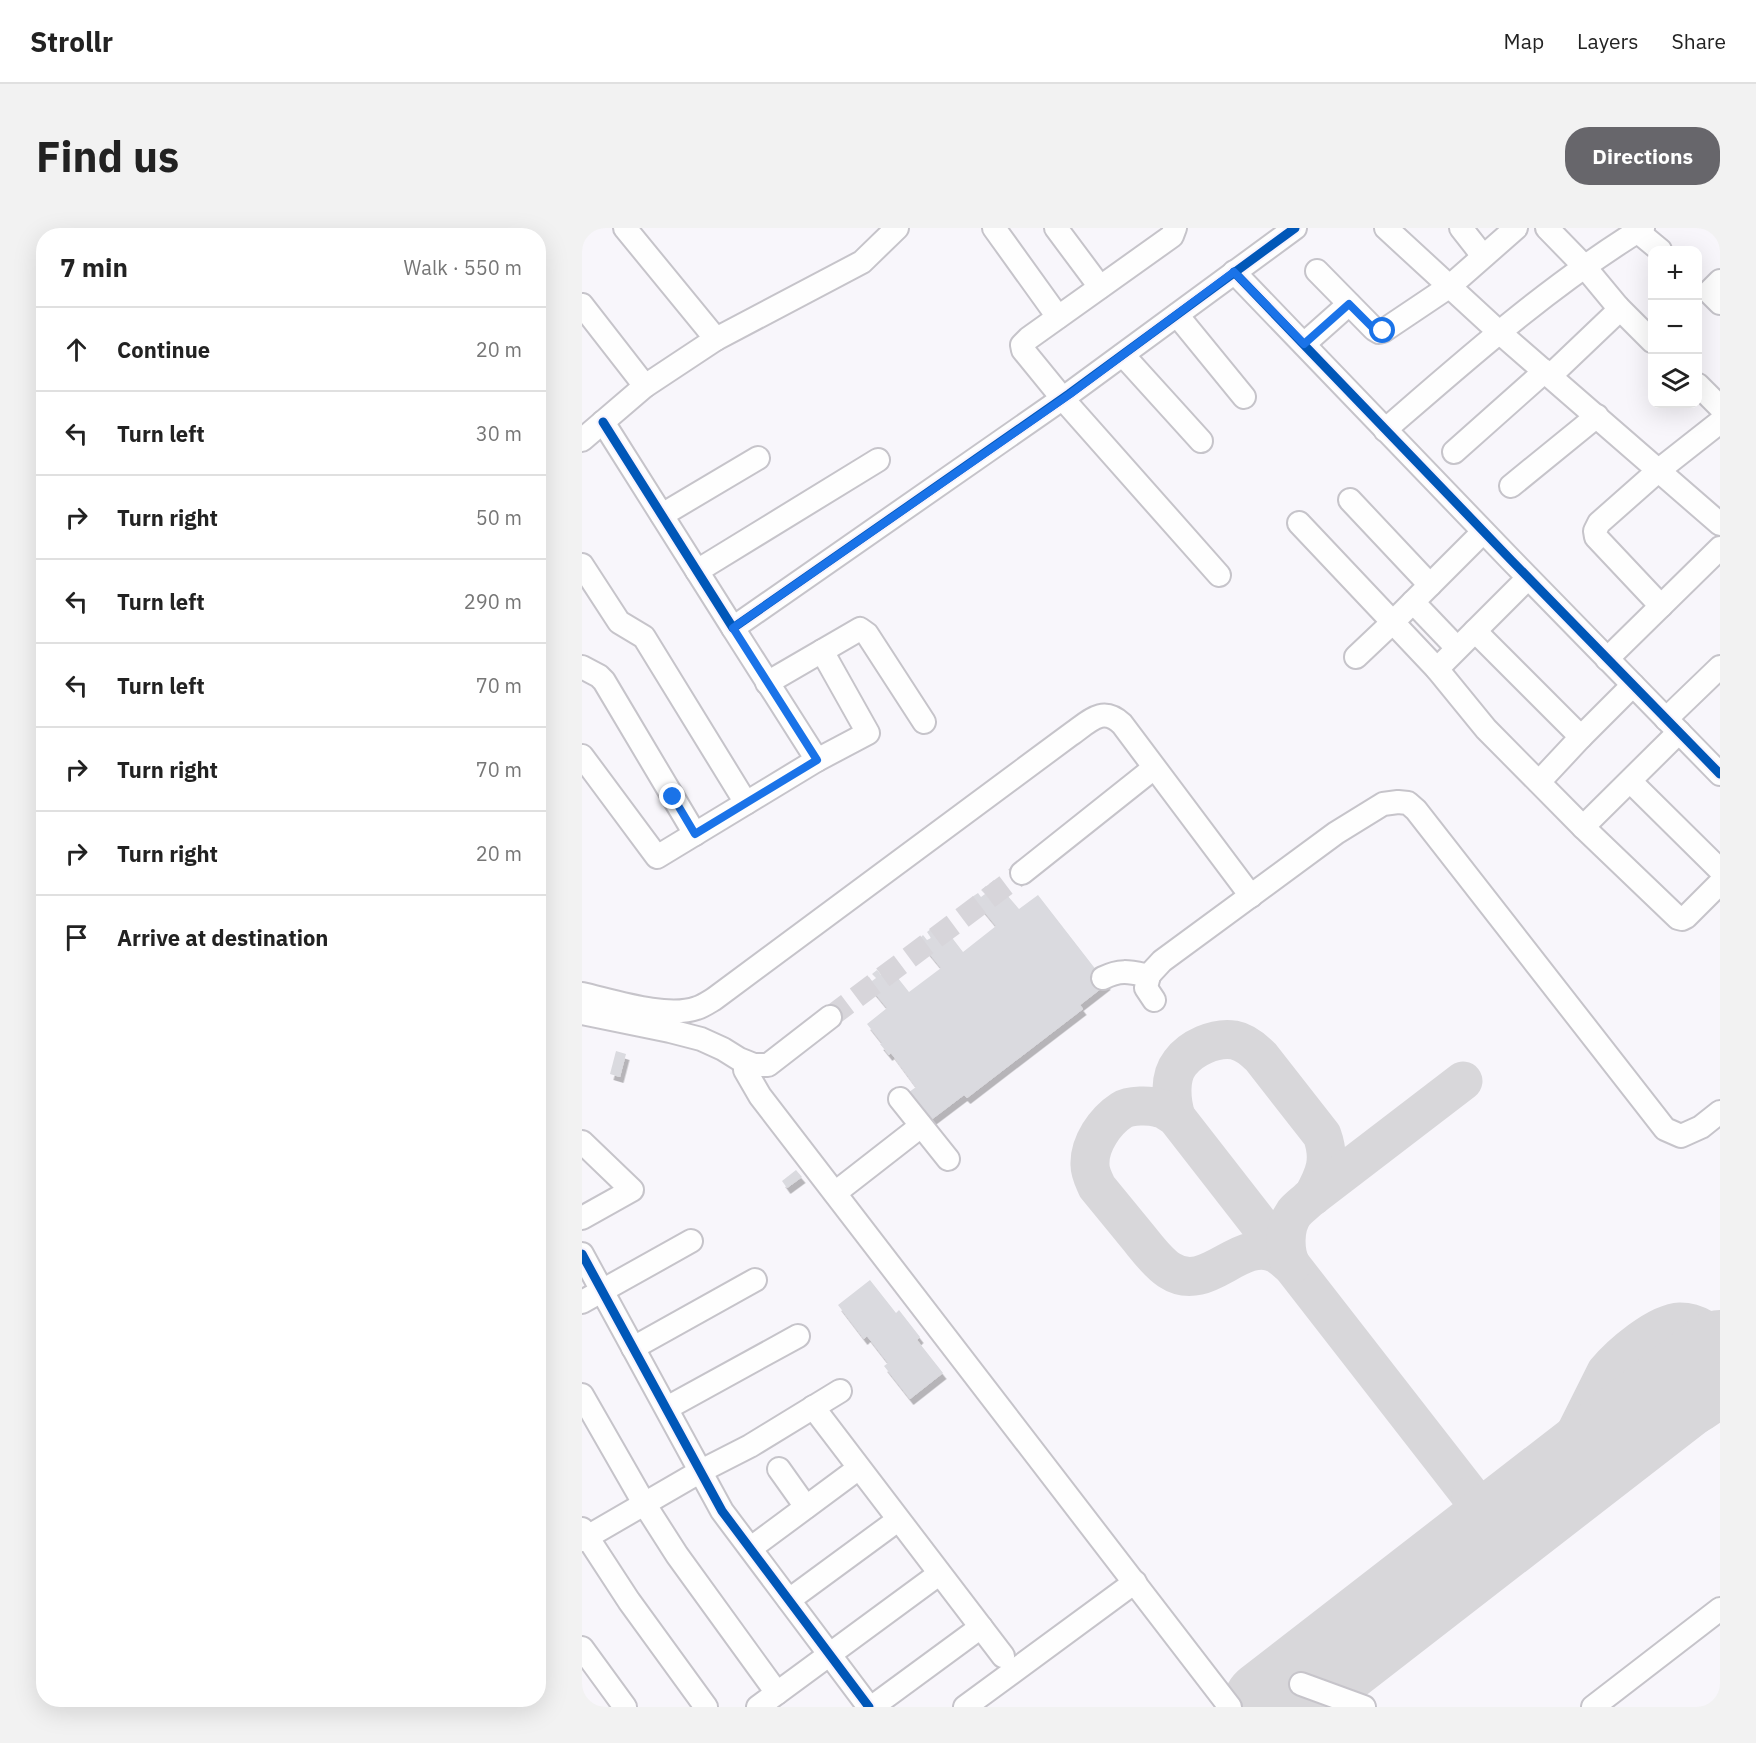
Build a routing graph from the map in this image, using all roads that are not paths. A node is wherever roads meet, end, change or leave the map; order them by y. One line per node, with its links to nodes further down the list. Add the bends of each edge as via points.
1 (625, 228): 26 (street)
2 (897, 228): 26 (street, via 862,262)
3 (994, 228): 23 (street)
4 (1056, 228): 18 (street)
5 (1175, 228): 18 (street, via 1172,236)
6 (1386, 228): 17 (street)
7 (1461, 228): 13 (street)
8 (1516, 228): 13 (street)
9 (1547, 228): 14 (street)
10 (1288, 230): 15 (street)
11 (1640, 230): 12 (street); 14 (street)
12 (1656, 246)
13 (1483, 256): 17 (street)
14 (1584, 266): 21 (street); 24 (street)
15 (1234, 272): 22 (street); 27 (street)
16 (1317, 272): 19 (street)
17 (1450, 286): 19 (street, via 1379,332); 24 (street)
18 (1100, 287): 23 (street)
19 (1349, 304): 27 (street)
20 (582, 305): 30 (street)
21 (1618, 307): 25 (street); 29 (street, via 1614,315)
22 (1177, 315): 28 (street); 32 (street)
23 (1058, 317): 33 (street, via 1022,345)
24 (1499, 332): 29 (street); 38 (street)
25 (1648, 336)
26 (716, 339): 30 (street)
27 (1304, 344): 38 (street)
28 (1123, 355): 33 (street); 40 (street)
29 (1547, 373): 35 (street); 41 (street)
30 (645, 386): 36 (street)
31 (1702, 389): 34 (street)
32 (1244, 397)
33 (1063, 399): 54 (street); 60 (street)
34 (1720, 407)
35 (1597, 416): 44 (street); 45 (street)
36 (603, 422): 39 (street); 47 (street)
37 (1720, 422): 44 (street)
38 (1385, 430): 50 (street)
39 (583, 437)
40 (1201, 441)
41 (1454, 452)
42 (758, 458): 47 (street)
43 (878, 460): 53 (street)
44 (1659, 470): 49 (street); 58 (street, via 1599,523 1595,531 1596,537)
45 (1511, 486)
46 (1350, 500): 56 (street)
47 (662, 515): 53 (street)
48 (1299, 523): 59 (street)
49 (1720, 524)
50 (1483, 532): 55 (street); 56 (street)
51 (1720, 548): 58 (street)
52 (582, 565): 80 (street, via 619,622 644,637)
53 (697, 571): 60 (street)
54 (1219, 575)
55 (1528, 578): 61 (street); 65 (street)
56 (1430, 585): 57 (street)
57 (1413, 602): 59 (street); 62 (street)
58 (1661, 606): 65 (street)
59 (1393, 622): 64 (street); 68 (street)
60 (733, 628): 69 (street)
61 (1475, 631): 62 (street); 73 (street)
62 (1457, 648): 68 (street)
63 (822, 651): 69 (street); 71 (street, via 856,630 863,631); 75 (street, via 868,733)
64 (1356, 657)
65 (1607, 659): 70 (street)
66 (582, 667): 82 (street, via 604,681)
67 (1720, 667): 72 (street)
68 (1437, 669): 78 (street, via 1486,729)
69 (767, 683): 75 (street)
70 (1633, 686): 72 (street); 73 (street)
71 (924, 722)
72 (1672, 725): 77 (street); 79 (street)
73 (1581, 737): 78 (street)
74 (582, 756): 82 (street, via 657,857)
75 (817, 760): 80 (street)
76 (1154, 768): 84 (street); 86 (street); 92 (street, via 1114,716 1104,714 1091,720)
77 (1720, 774)
78 (1539, 782): 81 (street)
79 (1631, 782): 81 (street); 83 (street)
80 (746, 802): 82 (street)
81 (1584, 827): 85 (street, via 1678,918 1686,917)
82 (695, 834)
83 (1720, 870)
84 (1022, 873)
85 (1720, 883)
86 (1251, 896): 87 (street, via 1162,961); 95 (street, via 1336,833 1383,804 1408,803 1665,1129 1681,1136)
87 (1149, 976): 88 (street, via 1124,971); 89 (street, via 1146,988)
88 (1103, 978)
89 (1154, 1000)
90 (588, 1005): 92 (street)
91 (830, 1017): 93 (street, via 768,1065)
92 (680, 1022): 93 (street, via 701,1039)
93 (745, 1062): 99 (street, via 752,1084)
94 (900, 1099): 96 (street)
95 (1720, 1112)
96 (921, 1125): 98 (street); 99 (street)
97 (582, 1142): 100 (street, via 632,1190)
98 (948, 1159)
99 (835, 1194): 120 (street)
100 (582, 1218)
101 (691, 1241): 104 (street)
102 (582, 1254): 104 (street)
103 (755, 1280): 106 (street)
104 (592, 1297): 106 (street)
105 (798, 1336): 110 (street)
106 (633, 1348): 110 (street)
107 (840, 1391): 109 (street)
108 (582, 1395): 114 (street)
109 (813, 1407): 111 (street); 113 (street)
110 (667, 1408): 113 (street)
111 (859, 1468): 115 (street); 116 (street)
112 (779, 1469): 115 (street)
113 (701, 1471): 114 (street); 118 (street, via 723,1511)
114 (645, 1505): 117 (street); 128 (street, via 677,1556)
115 (806, 1507): 118 (street)
116 (898, 1520): 119 (street); 121 (street)
117 (584, 1536): 130 (street)
118 (751, 1548): 121 (street)
119 (939, 1574): 123 (street); 125 (street)
120 (1135, 1582): 133 (street); 134 (street)
121 (789, 1600): 125 (street)
122 (1720, 1609): 136 (street)
123 (981, 1627): 126 (street); 132 (street)
124 (582, 1648): 129 (street)
125 (830, 1654): 128 (street); 132 (street)
126 (1003, 1656)
127 (1301, 1684): 135 (street)
128 (777, 1693): 131 (street)
129 (625, 1707)
130 (706, 1707)
131 (758, 1707)
132 (870, 1707)
133 (965, 1707)
134 (1230, 1707)
135 (1364, 1707)
136 (1593, 1707)

